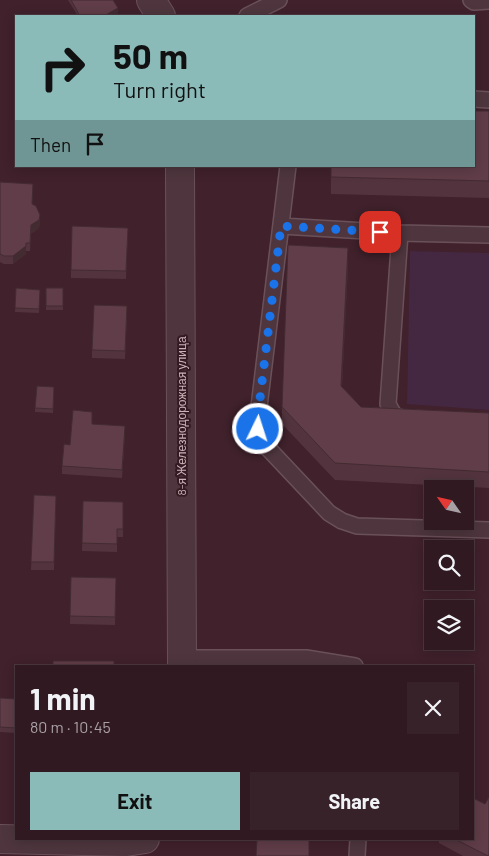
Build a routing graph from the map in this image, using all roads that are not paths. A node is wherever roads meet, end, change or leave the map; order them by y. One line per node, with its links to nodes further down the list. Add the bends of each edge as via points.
1 (151, 0): 5 (street)
2 (279, 0): 6 (lane)
3 (471, 0): 4 (lane)
4 (489, 1)
5 (160, 15)
6 (249, 15)
7 (475, 99): 8 (lane)
8 (489, 100)
9 (180, 167): 16 (street, 8-я Железнодорожная улица)
10 (288, 167): 11 (lane)
11 (281, 226): 12 (lane); 15 (lane, via 259,407 258,429 264,444 329,513 342,521 356,526)
12 (400, 233): 13 (lane); 14 (lane, via 388,404 394,415 402,419)
13 (489, 235)
14 (421, 420)
15 (489, 530)
16 (183, 662): 17 (lane, via 306,658)
17 (348, 665)
18 (0, 839): 19 (street)
19 (15, 839)
20 (42, 840): 21 (street)
21 (139, 840)
22 (152, 840): 24 (street)
23 (358, 840): 25 (lane)
24 (154, 856)
25 (357, 856)

